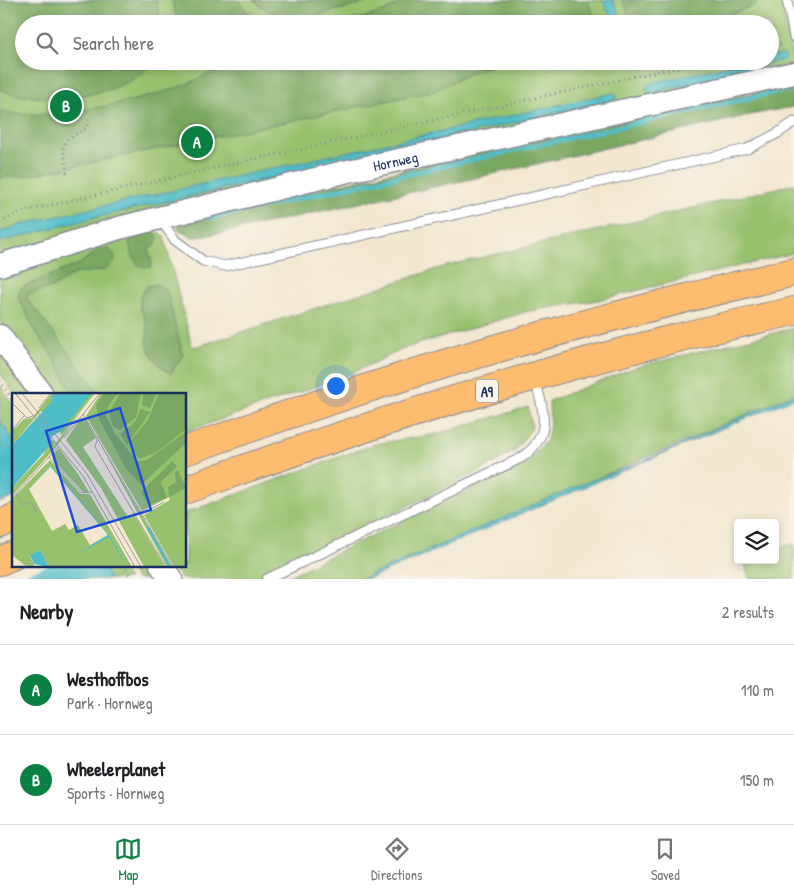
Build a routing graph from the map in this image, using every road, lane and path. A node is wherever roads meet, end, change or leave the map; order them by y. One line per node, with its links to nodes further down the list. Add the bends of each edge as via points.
1 (786, 0): 2 (lane)
2 (794, 37)
3 (665, 70): 9 (path, via 21,212)
4 (794, 73): 8 (street, Hornweg, via 344,172)
5 (90, 119): 7 (path, via 86,128 66,140 63,148)
6 (794, 122): 8 (lane, via 747,149 225,266 203,261 175,240)
7 (67, 173)
8 (159, 218): 10 (street, Hornweg)
9 (0, 222)
10 (0, 265)
11 (794, 272): 18 (highway, via 504,346 398,378)
12 (794, 311): 14 (highway, A9, via 665,341)
13 (0, 336): 16 (street)
14 (535, 377): 19 (highway, A9, via 392,419); 28 (lane, via 545,425 533,450)
15 (0, 381): 17 (path)
16 (41, 393)
17 (12, 399)
18 (186, 451)
19 (186, 490)
20 (12, 519): 21 (highway)
21 (0, 524)
22 (12, 556): 23 (highway)
23 (0, 561)
24 (124, 566): 26 (path)
25 (162, 566): 27 (street)
26 (132, 579)
27 (171, 579)
28 (267, 579)

